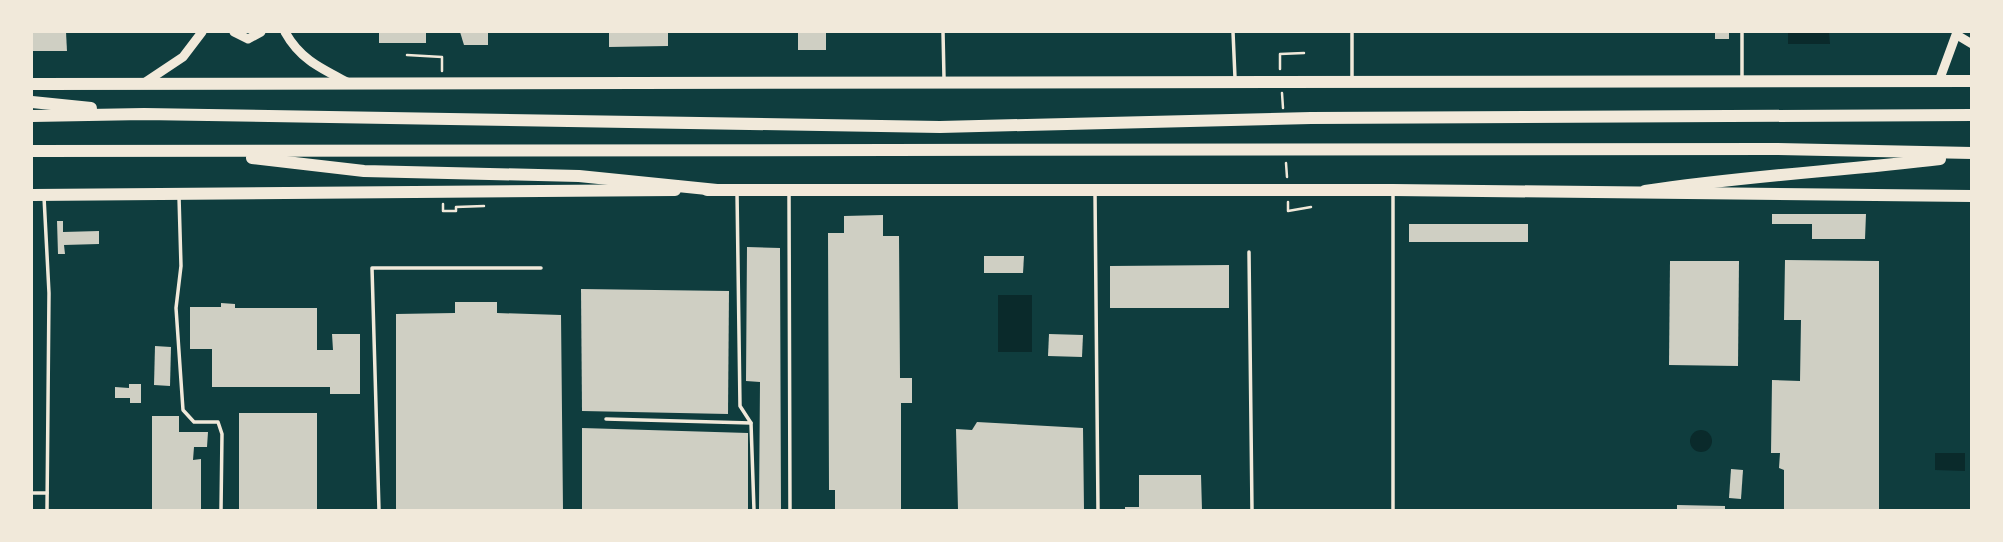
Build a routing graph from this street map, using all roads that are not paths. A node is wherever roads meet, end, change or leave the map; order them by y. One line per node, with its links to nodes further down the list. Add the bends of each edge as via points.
1 (201, 32): 17 (street, via 183,57)
2 (234, 32): 3 (street, via 248,39)
3 (261, 32)
4 (285, 32): 18 (street, via 309,63)
5 (943, 32): 14 (lane)
6 (1233, 32): 15 (lane)
7 (1352, 32): 11 (lane)
8 (1742, 32): 16 (lane)
9 (1957, 33): 10 (street); 12 (street)
10 (1972, 44)
11 (1352, 80): 15 (main road); 16 (main road)
12 (1939, 81): 13 (main road); 16 (main road)
13 (1972, 81)
14 (944, 82): 15 (main road); 18 (main road)
15 (1235, 82)
16 (1742, 82)
17 (144, 83): 18 (main road); 19 (main road)
18 (348, 83)
19 (32, 84)
20 (32, 102): 21 (main road)
21 (144, 114): 22 (main road, via 940,127 1325,118); 23 (main road)
22 (1972, 115)
23 (32, 116)
24 (32, 151): 25 (main road)
25 (217, 151): 26 (main road, via 1774,149); 27 (main road, via 364,172 579,176)
26 (1972, 154): 32 (main road)
27 (717, 190): 28 (main road); 34 (main road)
28 (737, 190): 30 (main road); 39 (lane, via 740,406)
29 (1394, 190): 31 (main road); 32 (main road); 49 (lane)
30 (789, 191): 31 (main road); 46 (lane)
31 (1095, 191): 47 (lane)
32 (1644, 191): 35 (main road)
33 (38, 195): 34 (main road); 40 (lane, via 48,293)
34 (178, 195): 43 (lane, via 181,266 176,308 183,410 194,422 218,422 222,435)
35 (1972, 196)
36 (1248, 252): 48 (lane)
37 (541, 268): 44 (lane, via 372,268)
38 (606, 419): 39 (lane)
39 (751, 423): 45 (lane)
40 (47, 493): 41 (lane); 42 (lane)
41 (32, 494)
42 (47, 510)
43 (221, 510)
44 (379, 510)
45 (754, 510)
46 (790, 510)
47 (1098, 510)
48 (1252, 510)
49 (1393, 510)

